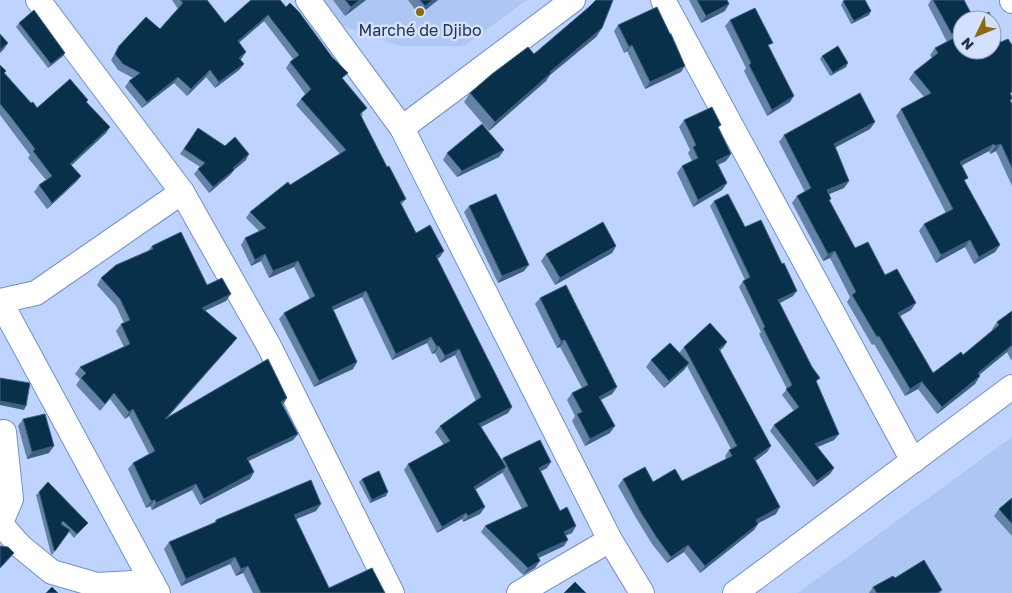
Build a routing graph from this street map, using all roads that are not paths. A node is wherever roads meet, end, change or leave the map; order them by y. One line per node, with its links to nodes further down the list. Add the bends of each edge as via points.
1 (38, 0): 6 (street)
2 (308, 0): 5 (street)
3 (573, 0): 5 (street)
4 (663, 0): 9 (street)
5 (402, 128): 11 (street)
6 (182, 192): 12 (street, via 36,293 0,301); 13 (street, via 269,346)
7 (1012, 387): 9 (street)
8 (4, 432): 10 (street, via 11,499)
9 (912, 461): 16 (street)
10 (0, 523): 12 (street, via 20,546 52,572 97,585)
11 (610, 540): 14 (street); 15 (street)
12 (147, 589)
13 (392, 593)
14 (519, 593)
15 (642, 593)
16 (734, 593)

